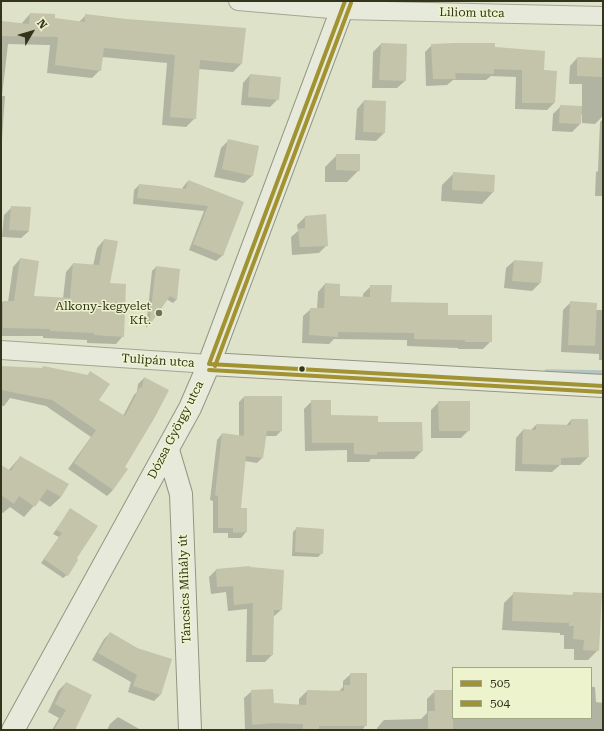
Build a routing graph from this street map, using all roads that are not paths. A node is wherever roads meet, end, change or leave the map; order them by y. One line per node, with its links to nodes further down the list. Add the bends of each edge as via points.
1 (238, 1): 2 (street, Liliom utca)
2 (343, 5): 3 (street, Liliom utca); 5 (main road, Dózsa György utca)
3 (603, 16)
4 (1, 350): 5 (street, Tulipán utca)
5 (209, 364): 6 (main road, Tulipán utca); 7 (main road, Dózsa György utca)
6 (603, 386)
7 (168, 450): 8 (main road, Dózsa György utca); 9 (main road, Táncsics Mihály út, via 181,494)
8 (13, 730)
9 (190, 730)

